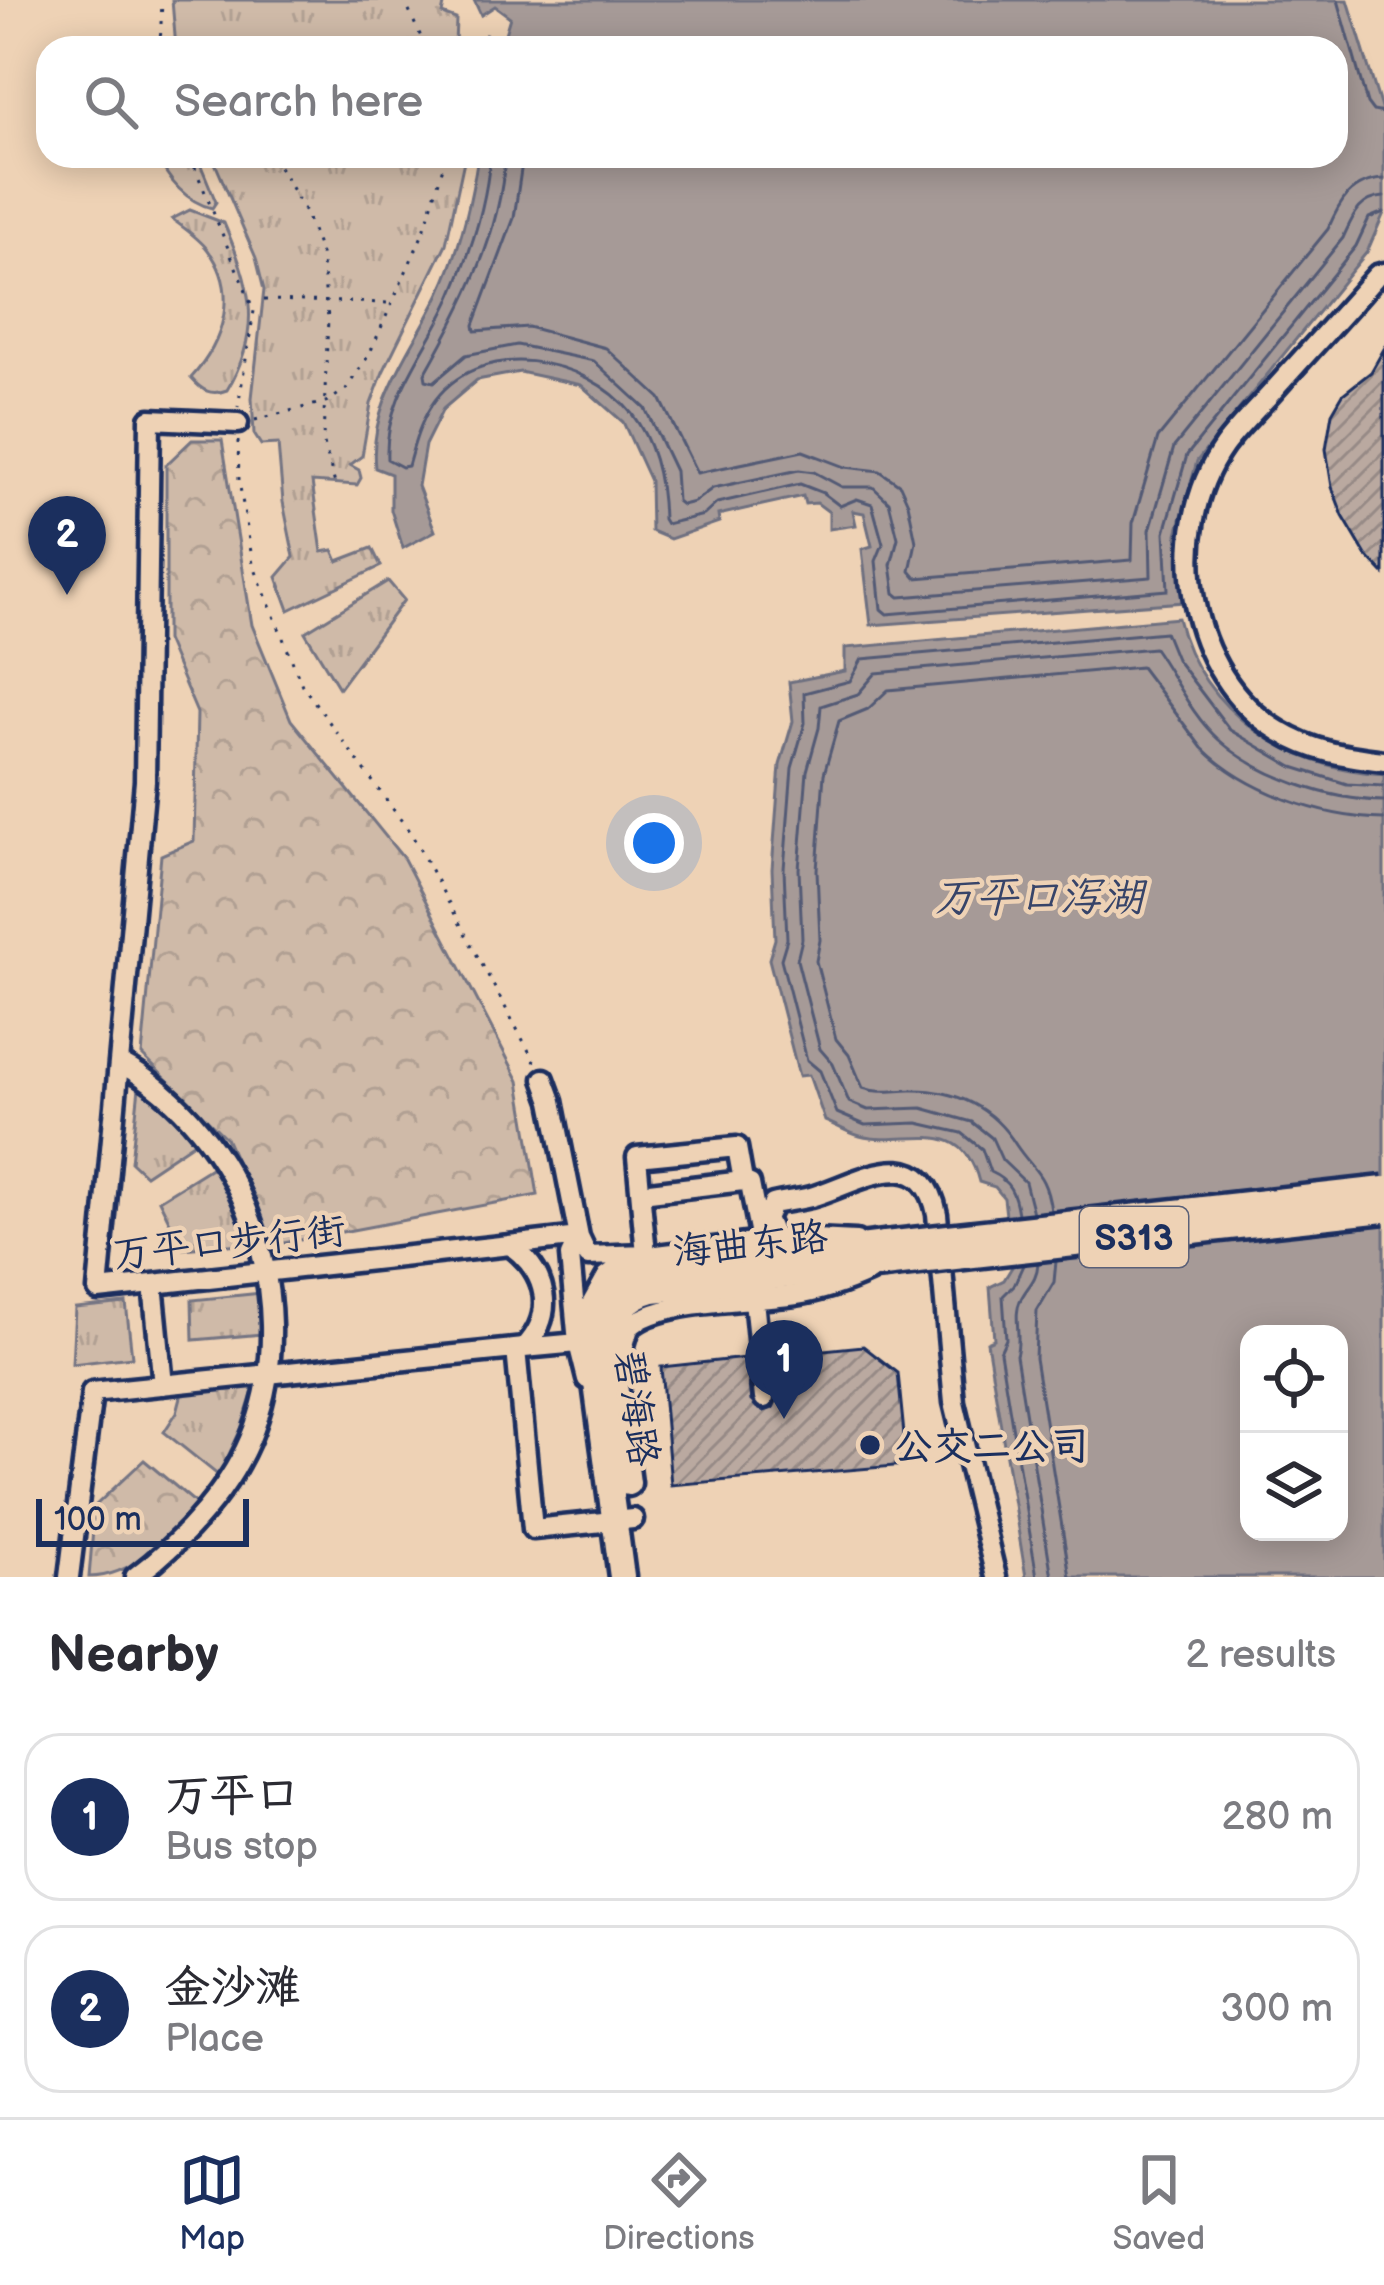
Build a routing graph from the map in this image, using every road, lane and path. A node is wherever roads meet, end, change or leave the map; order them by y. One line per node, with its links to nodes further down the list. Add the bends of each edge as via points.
1 (162, 0): 3 (path)
2 (404, 0): 4 (path)
3 (160, 36)
4 (420, 36)
5 (195, 168): 11 (path, via 254,310)
6 (280, 168): 12 (path, via 321,254 328,318 323,440)
7 (442, 168): 10 (path)
8 (1384, 272): 13 (street, via 1223,448 1198,499 1188,552 1197,622 1243,699 1275,729 1325,754)
9 (264, 300): 10 (path)
10 (392, 303): 11 (path, via 346,389)
11 (246, 421): 14 (street, 万平口步行街, via 150,419 145,781); 15 (path, via 239,481 253,564 302,685 412,835)
12 (334, 484)
13 (1384, 761)
14 (120, 1063): 25 (street, via 168,1096 218,1153 253,1222); 26 (street, 万平口步行街, via 98,1290)
15 (544, 1079): 20 (street)
16 (742, 1181): 18 (street); 18 (street, via 737,1147 637,1157); 21 (street, via 750,1184)
17 (1384, 1189): 23 (main road, S313, bridge)
18 (641, 1192): 24 (street)
19 (1384, 1210): 23 (main road, S313, bridge)
20 (578, 1237): 22 (street, 万平口步行街); 24 (street, via 588,1256); 29 (street, via 570,1256)
21 (769, 1240): 23 (street, via 810,1237); 24 (street); 41 (street, via 772,1204 879,1171 926,1184 938,1214 954,1402)
22 (505, 1246): 25 (street, 万平口步行街); 30 (street, via 526,1256 543,1286 538,1331)
23 (884, 1254): 24 (main road, 海曲东路 / S313); 27 (street, via 840,1286); 28 (main road, 海曲东路 / S313, via 653,1290)
24 (646, 1263): 29 (street, via 619,1265 598,1288); 35 (main road, 碧海路, via 607,1299 593,1326)
25 (264, 1271): 26 (street, 万平口步行街); 31 (street)
26 (153, 1284): 32 (street)
27 (754, 1300): 33 (street, via 640,1318 621,1343); 34 (street)
28 (628, 1302): 33 (main road, 碧海路, via 609,1339)
29 (578, 1343): 30 (street); 35 (street)
30 (520, 1349): 31 (street); 36 (street, via 533,1529)
31 (268, 1374): 32 (street); 38 (street, via 254,1430 226,1480 166,1553)
32 (163, 1385): 37 (street, via 92,1392)
33 (616, 1394): 36 (main road, 碧海路)
34 (764, 1398)
35 (602, 1417): 36 (main road, 碧海路)
36 (625, 1520): 39 (main road, 碧海路); 40 (main road, 碧海路)
37 (69, 1577)
38 (135, 1577)
39 (622, 1577)
40 (639, 1577)
41 (996, 1577)

